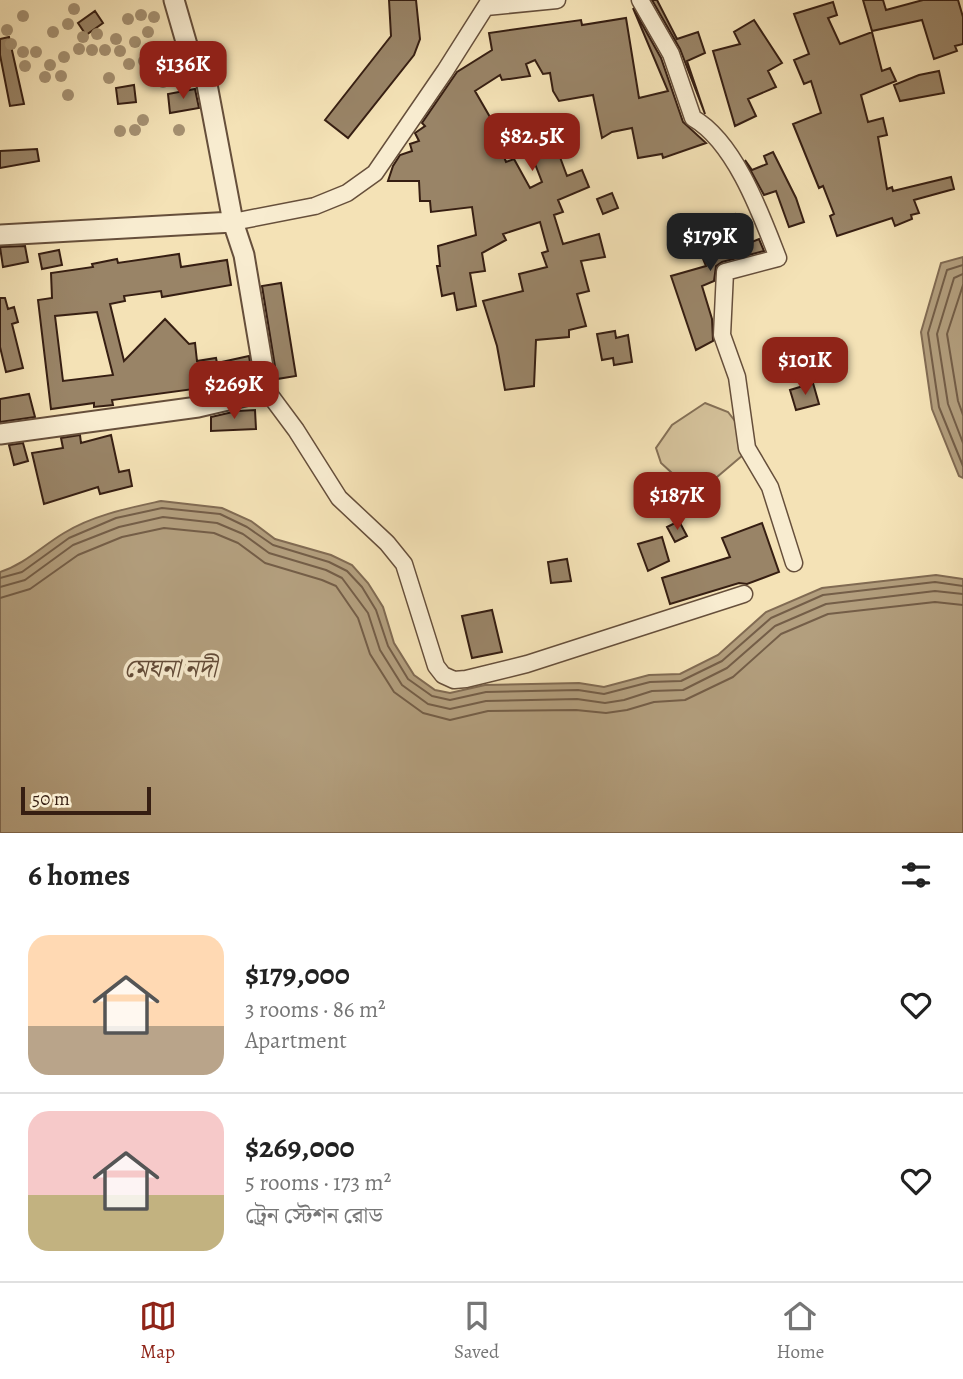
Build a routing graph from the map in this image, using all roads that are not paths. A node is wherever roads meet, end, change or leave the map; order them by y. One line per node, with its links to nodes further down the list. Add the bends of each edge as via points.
1 (174, 0): 5 (street, via 187,45 205,74)
2 (558, 0): 4 (street)
3 (640, 0): 9 (street, via 671,54 693,118 708,126 744,177 778,258 725,272 722,335 737,377 747,448 770,487)
4 (488, 4): 5 (street, via 374,173 346,193 315,206)
5 (233, 222): 6 (street); 7 (street, via 244,255)
6 (0, 235)
7 (267, 391): 8 (street, via 198,407); 10 (street, via 339,498 404,564 436,666 454,680 527,664)
8 (0, 434)
9 (794, 563)
10 (744, 594)

